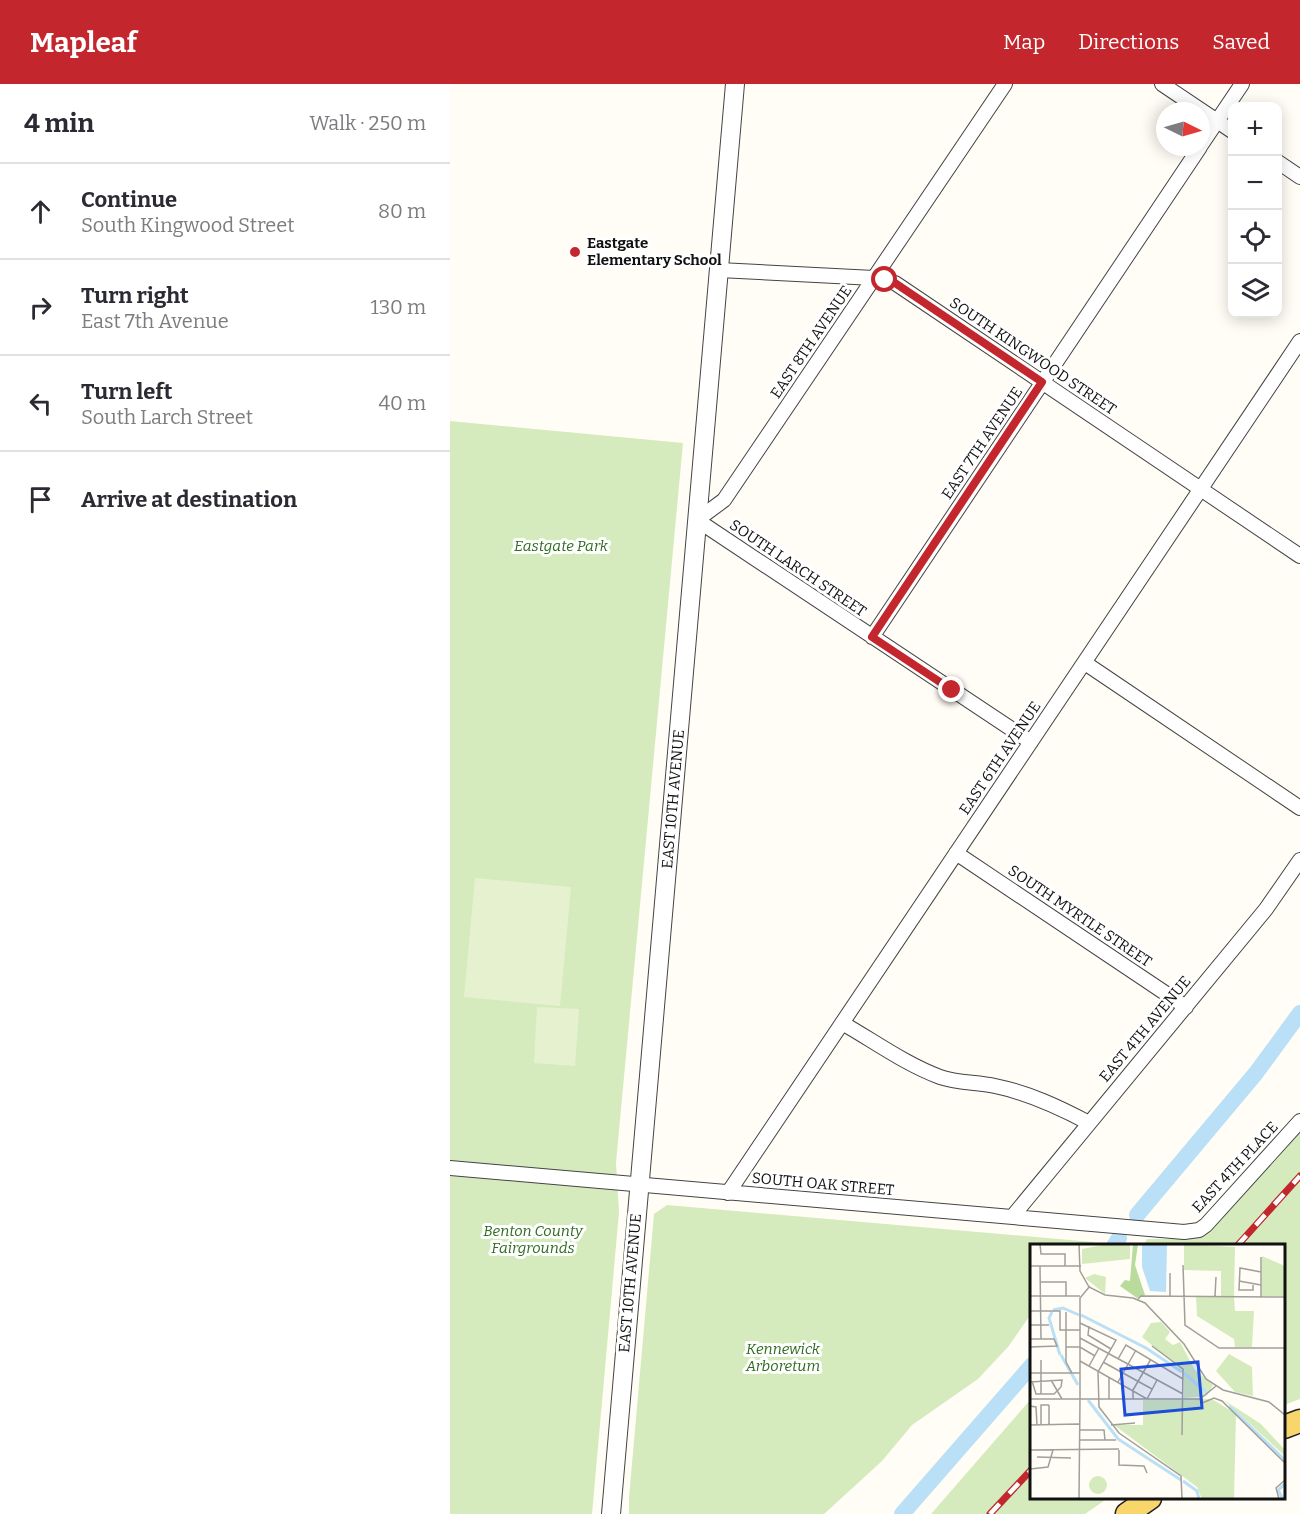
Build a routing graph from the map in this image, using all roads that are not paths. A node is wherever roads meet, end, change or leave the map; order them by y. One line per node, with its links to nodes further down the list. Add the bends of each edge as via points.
1 (735, 84): 11 (street, EAST 10TH AVENUE)
2 (1005, 84): 12 (street, EAST 8TH AVENUE)
3 (1162, 84): 5 (street)
4 (1242, 84): 5 (street, EAST 7TH AVENUE)
5 (1217, 121): 6 (street); 7 (street, EAST 7TH AVENUE)
6 (1228, 128)
7 (1210, 131)
8 (1193, 156): 14 (street, EAST 7TH AVENUE)
9 (1282, 165): 10 (street)
10 (1300, 177)
11 (719, 270): 12 (street, SOUTH KINGWOOD STREET); 16 (street, EAST 10TH AVENUE)
12 (874, 278): 14 (street, SOUTH KINGWOOD STREET, via 895,283); 16 (street, EAST 8TH AVENUE, via 724,500)
13 (1300, 341): 15 (street, EAST 6TH AVENUE)
14 (1042, 382): 15 (street, SOUTH KINGWOOD STREET); 18 (street, EAST 7TH AVENUE)
15 (1201, 489): 17 (street, SOUTH KINGWOOD STREET); 19 (street, EAST 6TH AVENUE)
16 (697, 520): 18 (street, SOUTH LARCH STREET); 29 (street, EAST 10TH AVENUE)
17 (1300, 556)
18 (872, 637): 20 (street, SOUTH LARCH STREET)
19 (1085, 663): 20 (street, EAST 6TH AVENUE); 21 (street)
20 (1031, 742): 22 (street, EAST 6TH AVENUE)
21 (1300, 808)
22 (956, 853): 24 (street, SOUTH MYRTLE STREET); 25 (street, EAST 6TH AVENUE)
23 (1300, 860): 24 (street, EAST 4TH AVENUE, via 1266,909)
24 (1186, 1006): 27 (street, EAST 4TH AVENUE)
25 (842, 1023): 27 (street, via 921,1070 943,1078 1022,1092); 30 (street, EAST 6TH AVENUE)
26 (1300, 1121): 32 (street, EAST 4TH PLACE, via 1206,1226)
27 (1089, 1123): 31 (street, EAST 4TH AVENUE)
28 (450, 1168): 29 (street, SOUTH OAK STREET)
29 (639, 1186): 30 (street, SOUTH OAK STREET); 36 (street, EAST 10TH AVENUE)
30 (728, 1193): 31 (street, SOUTH OAK STREET)
31 (1012, 1217): 32 (street, SOUTH OAK STREET)
32 (1192, 1232)
33 (1300, 1421): 34 (main road)
34 (1285, 1427)
35 (1147, 1499): 37 (main road)
36 (610, 1514)
37 (1127, 1514)

